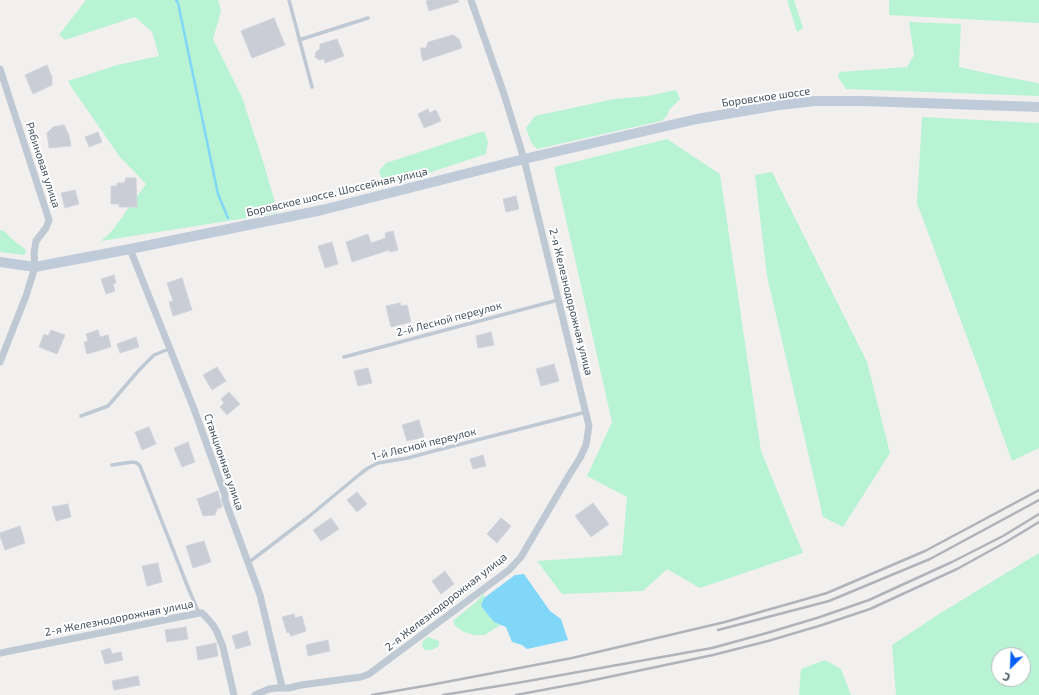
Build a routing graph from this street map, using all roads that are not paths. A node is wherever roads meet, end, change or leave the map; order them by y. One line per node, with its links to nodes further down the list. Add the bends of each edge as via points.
1 (288, 0): 4 (lane)
2 (471, 0): 8 (street, 2-я Железнодорожная улица)
3 (368, 18): 4 (lane)
4 (299, 40): 6 (lane)
5 (0, 69): 11 (street, Рябиновая улица, via 48,220 46,228 36,241)
6 (312, 87)
7 (1039, 107): 8 (main road, Боровское шоссе, via 863,101 788,103 697,119)
8 (524, 159): 9 (main road, Боровское шоссе, Шоссейная улица, via 322,210); 12 (street, 2-я Железнодорожная улица)
9 (130, 250): 11 (main road); 13 (street, Станционная улица)
10 (0, 262): 11 (main road)
11 (35, 267): 15 (street, Рябиновая улица)
12 (559, 300): 14 (lane, 2-й Лесной переулок); 16 (street, 2-я Железнодорожная улица)
13 (169, 349): 17 (lane, via 154,355 108,406); 19 (street, Станционная улица, via 194,409)
14 (344, 357)
15 (0, 362)
16 (586, 412): 19 (lane, 1-й Лесной переулок, via 408,458 378,463 368,468); 22 (street, 2-я Железнодорожная улица, via 589,426 583,452 521,557 510,570 369,674 289,688)
17 (81, 416)
18 (112, 465): 20 (lane, via 132,462 140,466)
19 (248, 563): 22 (street, Станционная улица, via 260,595)
20 (199, 613): 21 (street, 2-я Железнодорожная улица); 23 (street, 2-я Железнодорожная улица, via 202,613 217,632)
21 (0, 652)
22 (282, 687): 24 (street, 2-я Железнодорожная улица)
23 (234, 695)
24 (255, 695)

